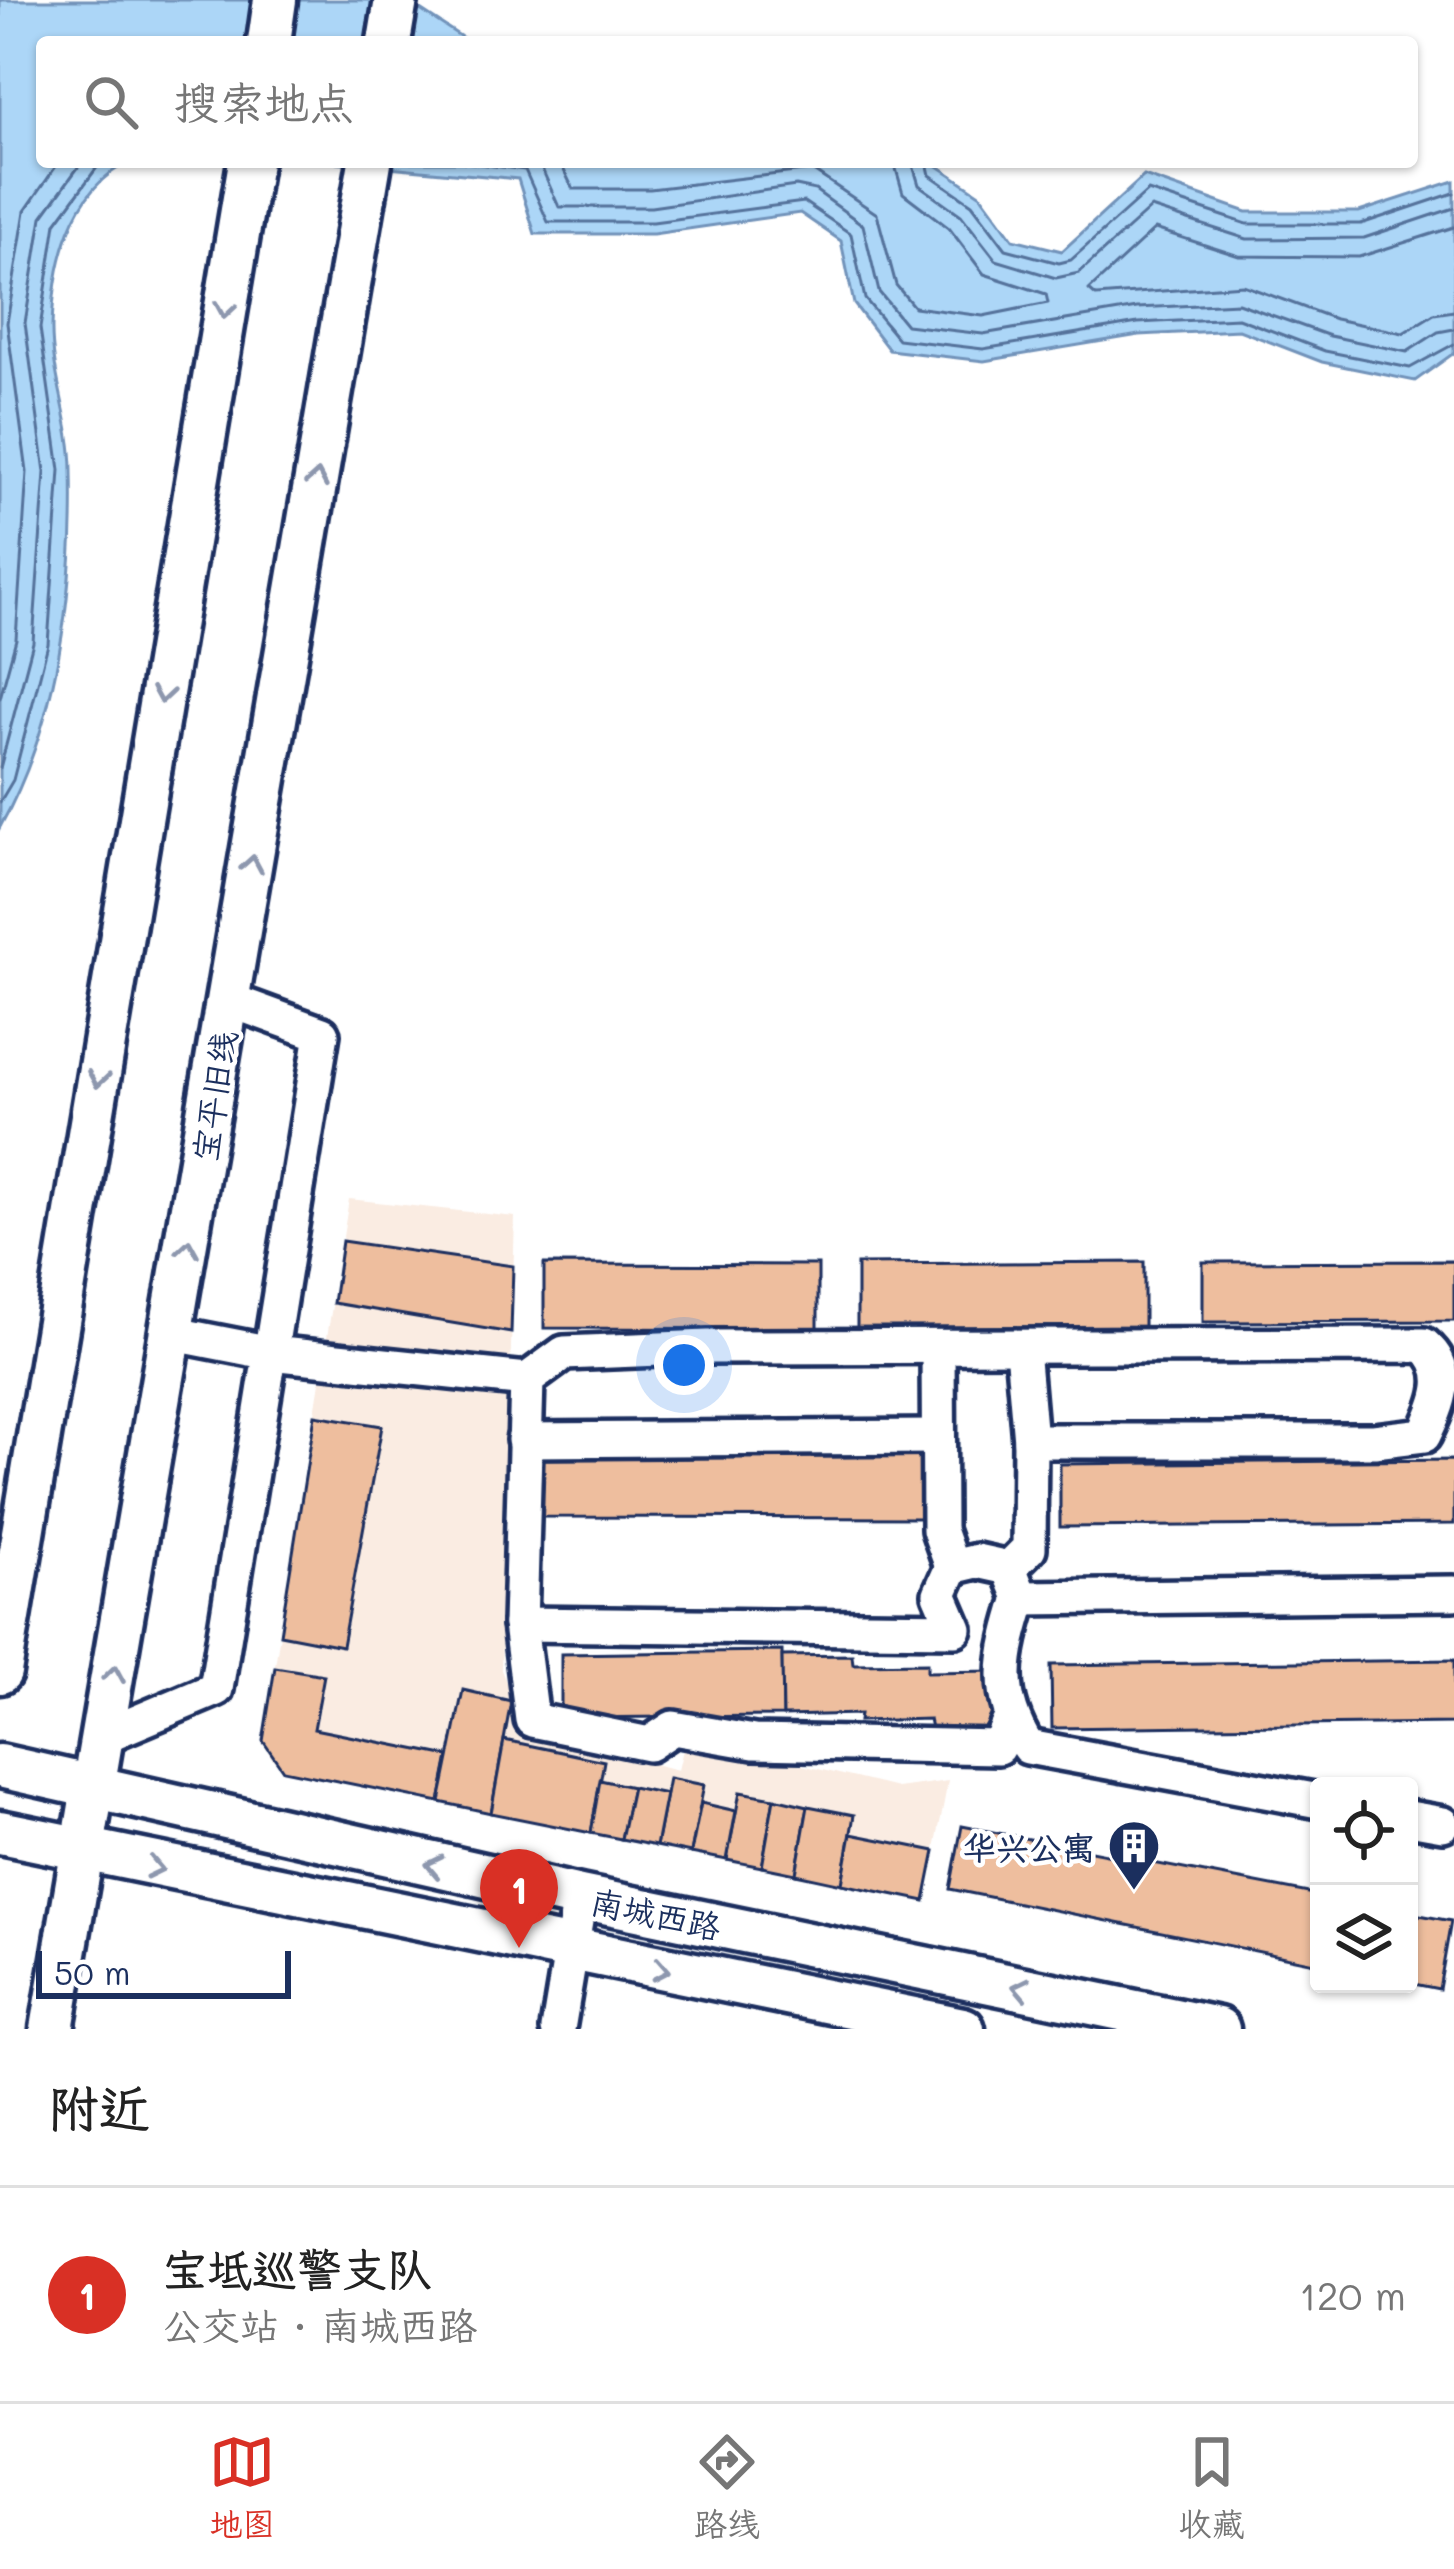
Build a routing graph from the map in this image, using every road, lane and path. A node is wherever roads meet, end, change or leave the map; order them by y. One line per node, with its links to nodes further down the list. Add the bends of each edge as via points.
1 (275, 0): 3 (main road)
2 (396, 0): 4 (main road)
3 (270, 36)
4 (390, 36)
5 (369, 168): 7 (main road, 宝平旧线, one-way to 5)
6 (247, 178): 21 (main road, one-way to 21)
7 (229, 1000): 8 (main road, 宝平旧线, one-way to 7); 11 (street, via 322,1034)
8 (174, 1334): 11 (street); 23 (main road, 宝平旧线, one-way to 8)
9 (938, 1349): 10 (street); 12 (street, via 564,1353); 13 (street)
10 (1022, 1349): 15 (street); 15 (street, via 1424,1345 1443,1379 1424,1435)
11 (271, 1353): 12 (street); 23 (street, via 216,1689)
12 (527, 1380): 14 (street)
13 (938, 1437): 14 (street); 16 (street, via 939,1530)
14 (524, 1440): 19 (street)
15 (1030, 1441): 18 (street, via 1029,1548)
16 (952, 1567): 18 (street, via 977,1562); 20 (street, via 940,1594)
17 (1454, 1593): 18 (street)
18 (1014, 1597): 20 (street, via 981,1634); 22 (street, via 1002,1655)
19 (520, 1624): 20 (street); 22 (street, via 532,1720 608,1738 650,1744 673,1728 754,1742 998,1748)
20 (955, 1629)
21 (0, 1672)
22 (1010, 1720): 26 (street, via 1028,1748)
23 (104, 1736): 25 (main road, 宝平旧线)
24 (0, 1766): 25 (main road, 南城西路)
25 (95, 1790): 30 (main road, 宝平旧线); 31 (main road, 南城西路, one-way to 25)
26 (1310, 1800)
27 (1418, 1820): 28 (street)
28 (1444, 1824)
29 (0, 1832): 30 (main road, 南城西路)
30 (82, 1853): 32 (main road, 南城西路, one-way to 32); 34 (main road, 宝平旧线)
31 (580, 1898): 32 (street); 36 (main road, 南城西路, one-way to 31)
32 (571, 1953): 33 (main road, 南城西路, one-way to 33); 35 (street)
33 (948, 2027)
34 (52, 2029)
35 (558, 2029)
36 (1218, 2029)

